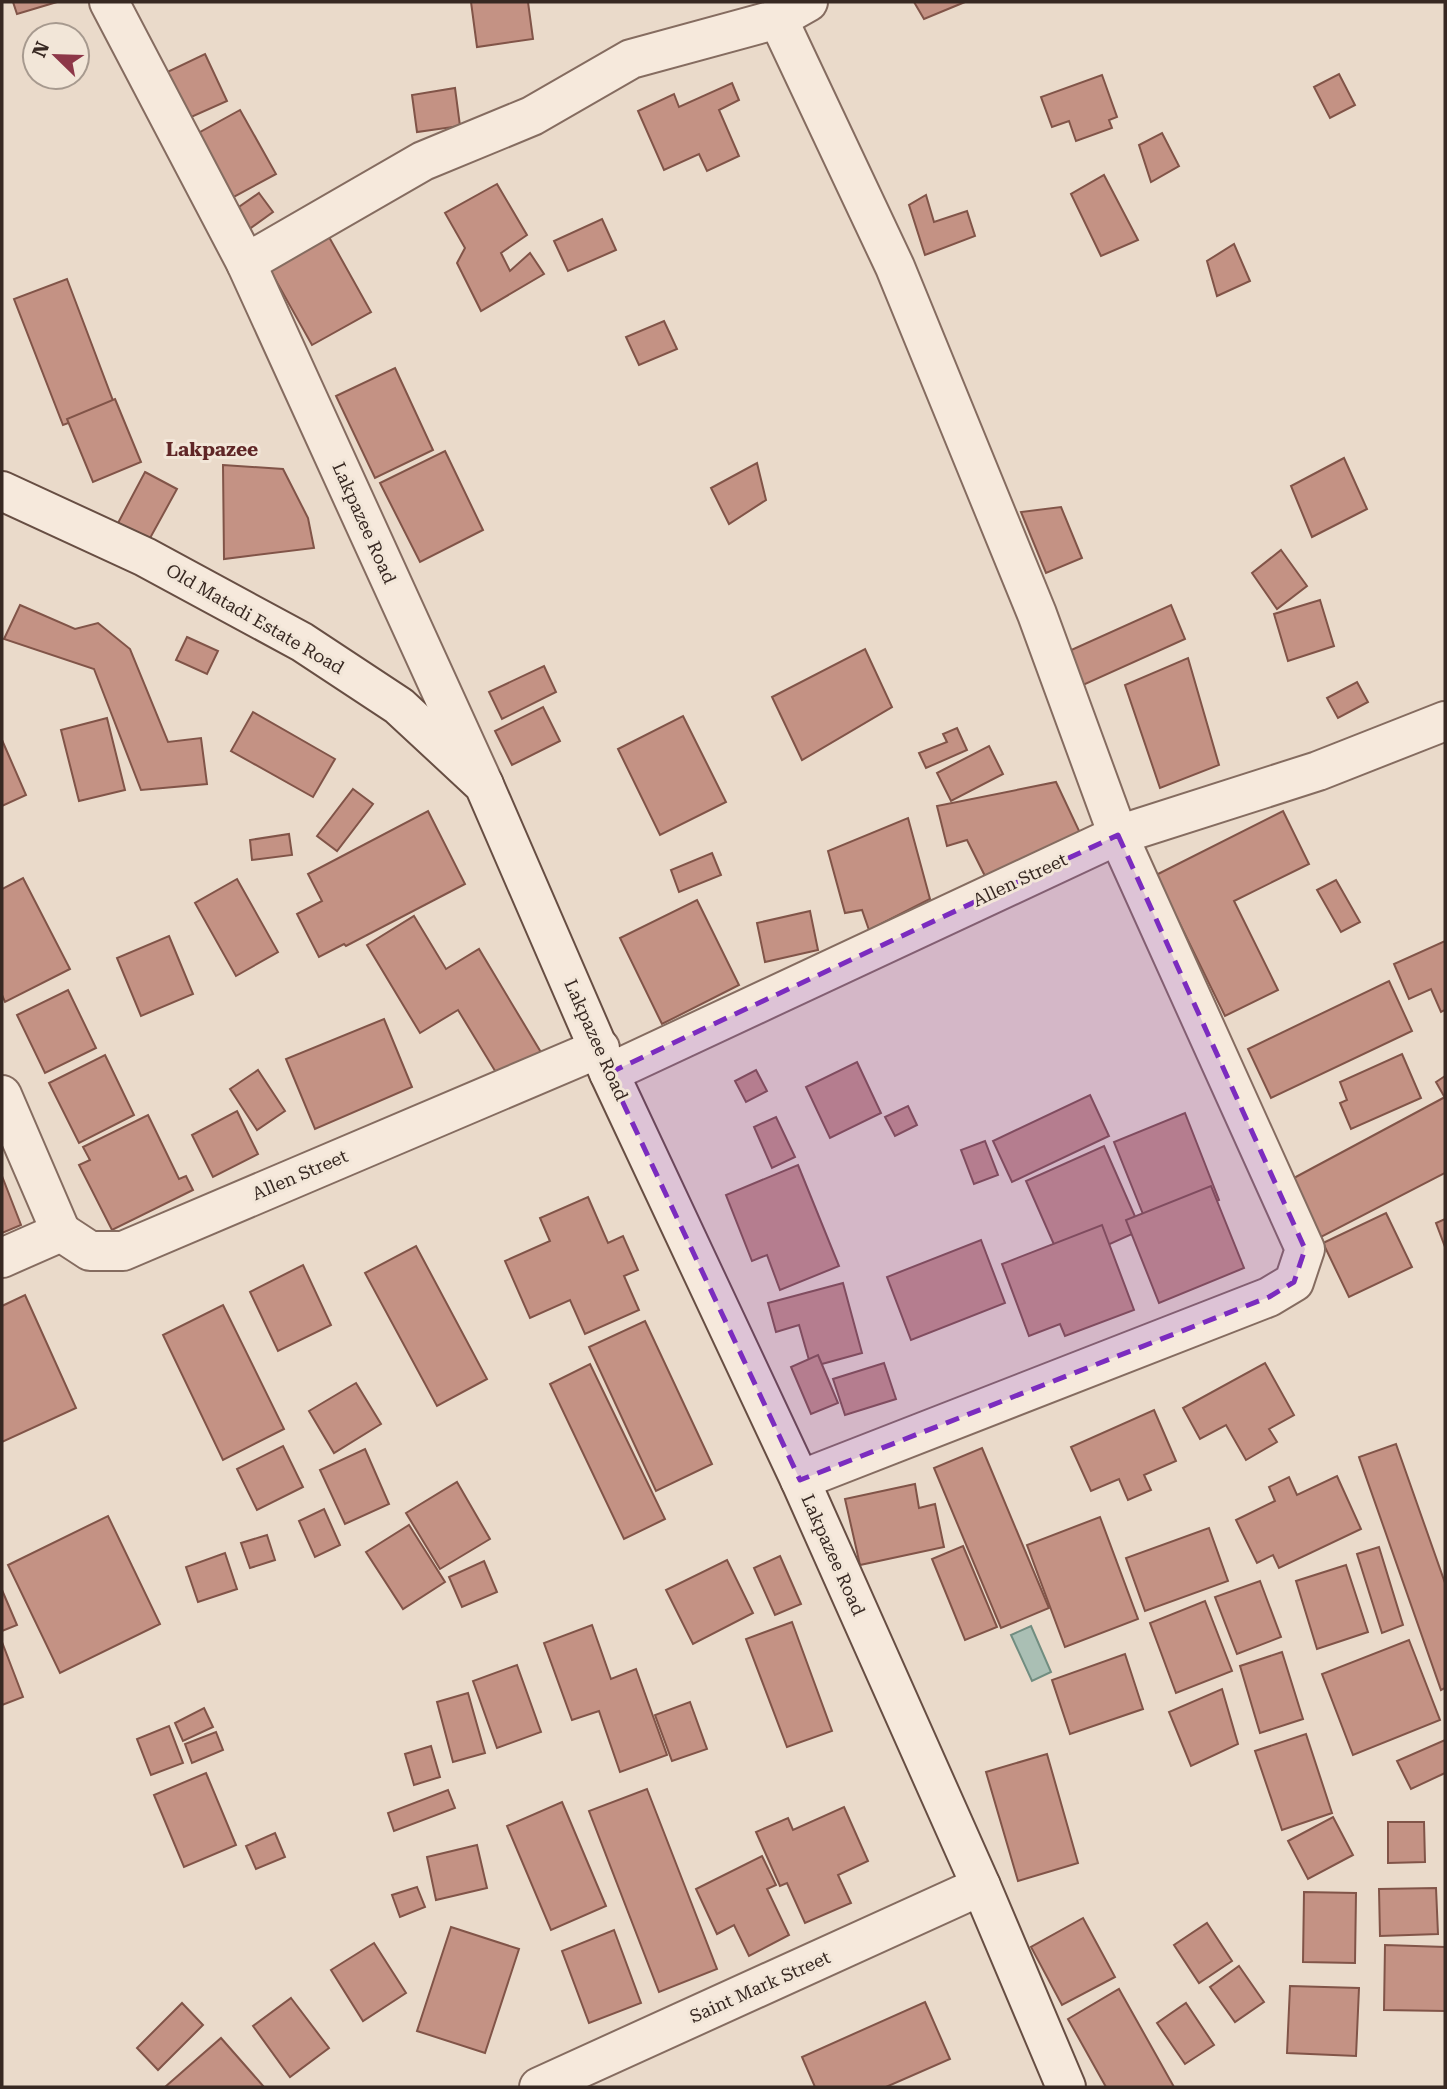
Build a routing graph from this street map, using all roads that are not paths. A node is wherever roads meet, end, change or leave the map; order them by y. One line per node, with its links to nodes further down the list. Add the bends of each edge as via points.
1 (109, 2): 3 (street, Lakpazee Road)
2 (793, 11): 3 (street, via 631,59 532,116 423,161); 7 (street, via 981,473)
3 (246, 263): 6 (street, Lakpazee Road)
4 (2, 491): 6 (street, Old Matadi Estate Road, via 145,557 302,642 399,706)
5 (1445, 721): 7 (street, Allen Street, via 1318,771)
6 (484, 785): 8 (street, Lakpazee Road)
7 (1118, 835): 8 (street, Allen Street); 12 (street, via 1305,1249 1294,1282 1269,1297)
8 (604, 1061): 10 (street, Allen Street, via 123,1251 89,1251); 12 (street, Lakpazee Road)
9 (2, 1095): 10 (street)
10 (61, 1232): 11 (street)
11 (2, 1258)
12 (800, 1480): 13 (street, Lakpazee Road)
13 (981, 1886): 14 (street, Saint Mark Street); 15 (street, Lakpazee Road)
14 (539, 2087)
15 (1066, 2087)

